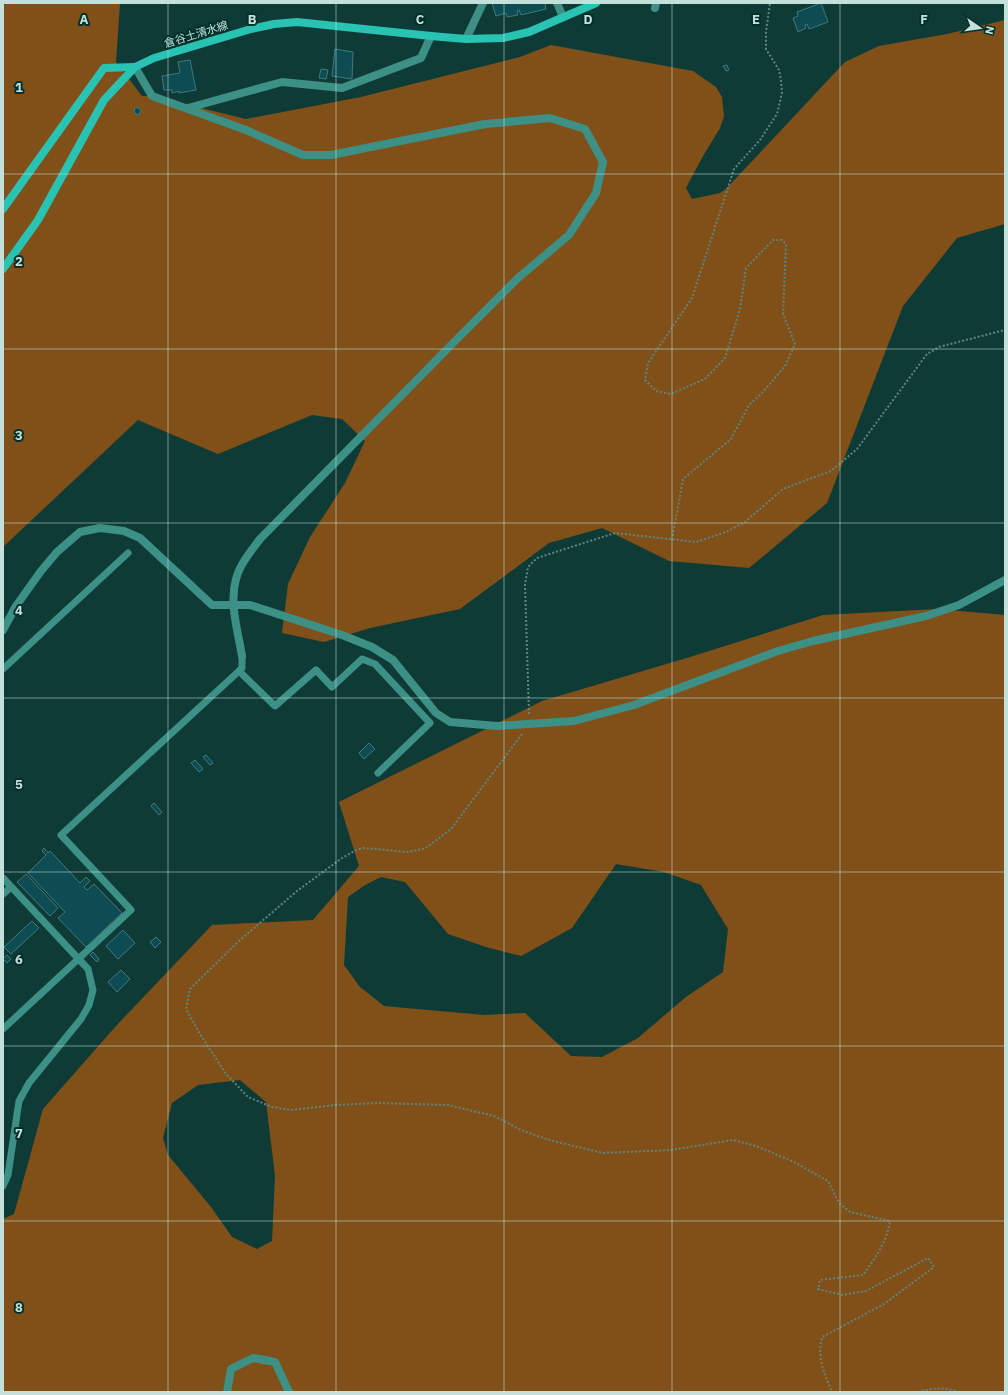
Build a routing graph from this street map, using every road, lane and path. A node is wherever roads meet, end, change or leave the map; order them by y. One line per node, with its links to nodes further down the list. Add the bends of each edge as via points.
1 (483, 3): 7 (street)
2 (557, 3): 5 (street)
3 (596, 3): 5 (main road, 倉谷土清水線)
4 (770, 3): 13 (path, via 766,49 782,80 777,114 760,140 734,169 692,298 648,363 645,380 656,391 671,394 705,379 725,358 740,309 746,268 773,240 782,240 786,244 782,314 795,344 785,366 749,404 731,439 683,479)
5 (563, 17): 7 (main road, 倉谷土清水線, via 503,38)
6 (431, 36): 7 (main road, 倉谷土清水線); 8 (main road, 倉谷土清水線, via 297,22 274,24 154,58); 9 (street, via 421,58 342,88 282,82)
7 (466, 38)
8 (135, 67): 9 (street, via 152,96); 10 (main road, via 104,68); 11 (main road, 倉谷土清水線, via 104,100 38,220)
9 (188, 108): 16 (street, via 303,155 331,155 484,124 550,118 585,129 603,162 596,193 568,235 518,278 260,539 245,559 236,579)
10 (3, 209)
11 (3, 269)
12 (1005, 330): 13 (path, via 939,347 927,354 857,449 831,471 783,489 745,522 726,532 696,542)
13 (672, 540): 21 (path, via 615,533 537,558 528,567 525,584)
14 (128, 553): 19 (lane)
15 (1005, 580): 21 (street, via 959,605 926,616 778,651 626,707 574,721)
16 (233, 605): 17 (street, via 212,605 140,538 124,531 100,528 80,532 57,552 16,606); 18 (street); 21 (street, via 250,605 372,647 393,660 436,713 450,722 497,726)
17 (3, 630)
18 (242, 656): 20 (lane, via 242,668)
19 (3, 669)
20 (239, 671): 22 (lane, via 275,706 316,670 332,687 362,659 375,664 430,723); 26 (lane, via 61,836 131,910)
21 (530, 725): 31 (path, via 451,829 438,840 426,848 408,852 364,848 342,858 297,891 239,941 190,989 186,1009 226,1074 248,1097 272,1107 291,1110 378,1103 448,1105 494,1116 521,1130 549,1140 603,1153 671,1150 733,1140 756,1146 794,1162 828,1181 838,1203 850,1212 890,1221 881,1250 863,1275 820,1280 818,1289 842,1295 866,1291 928,1258 934,1267 884,1304 822,1337 819,1350 823,1370)
22 (378, 773)
23 (3, 878): 24 (lane)
24 (11, 887): 25 (lane); 26 (lane)
25 (3, 894)
26 (79, 958): 27 (lane); 28 (lane, via 88,969 93,990 89,1005 23,1093 15,1124 8,1175)
27 (3, 1029)
28 (3, 1186)
29 (227, 1392): 30 (street, via 231,1369 253,1358 275,1362)
30 (289, 1392)
31 (832, 1392)
32 (918, 1392): 33 (path, via 930,1388 945,1388 956,1390)
33 (955, 1392)

